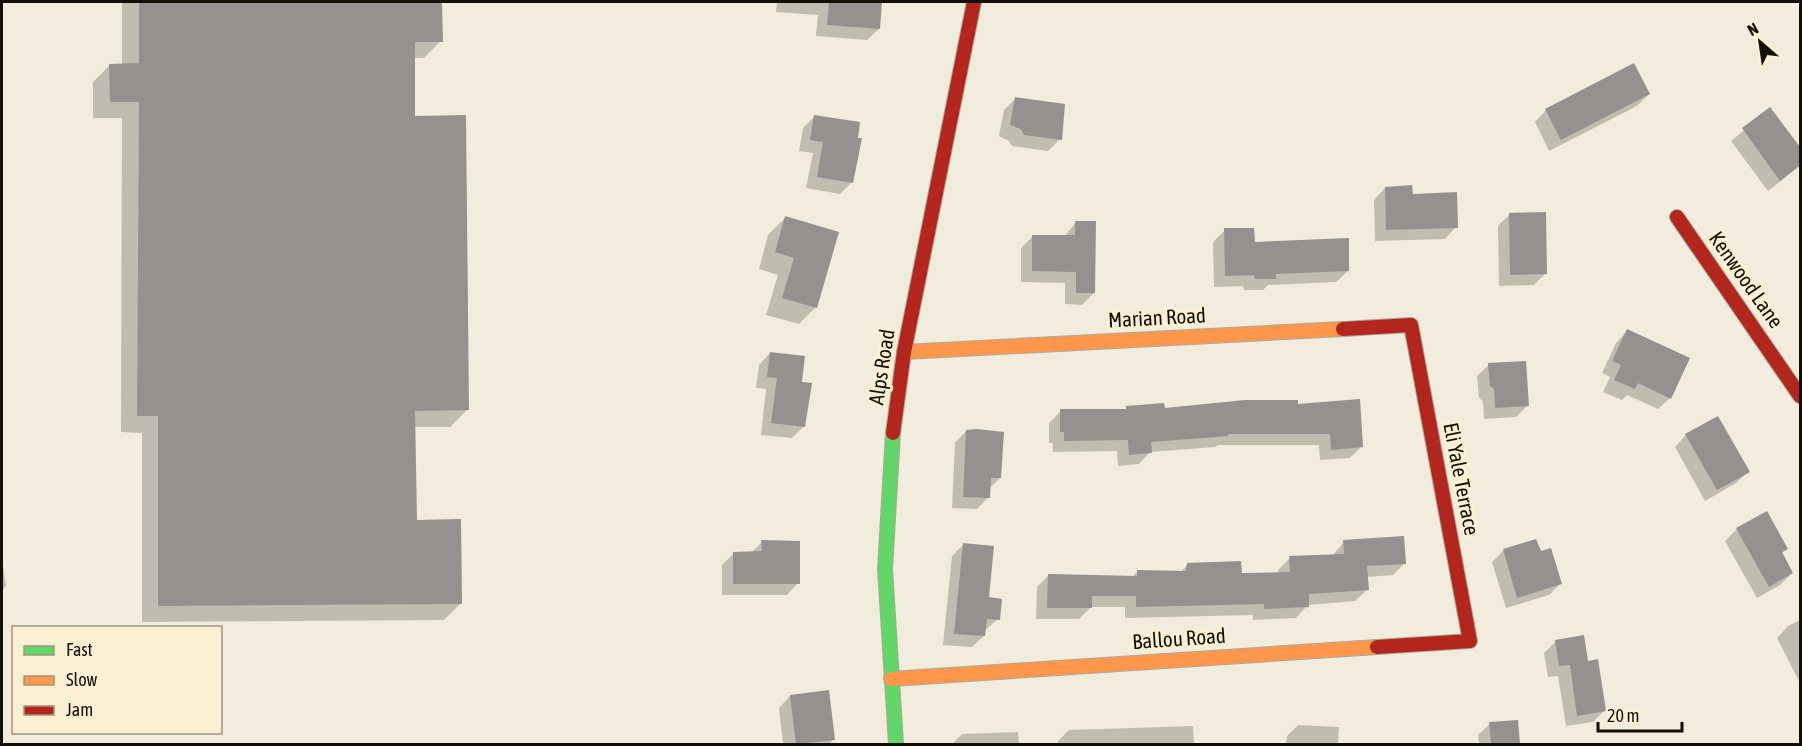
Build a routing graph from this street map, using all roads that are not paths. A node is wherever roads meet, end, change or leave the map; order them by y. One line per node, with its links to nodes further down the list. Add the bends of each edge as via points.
1 (974, 2): 4 (street, Alps Road)
2 (1677, 218): 5 (street, Kenwood Lane)
3 (1411, 325): 4 (street, Marian Road); 6 (street, Eli Yale Terrace)
4 (904, 352): 7 (street, Alps Road, via 885,508)
5 (1800, 396)
6 (1470, 641): 7 (street, Ballou Road)
7 (891, 679): 8 (street, Alps Road)
8 (896, 744)

